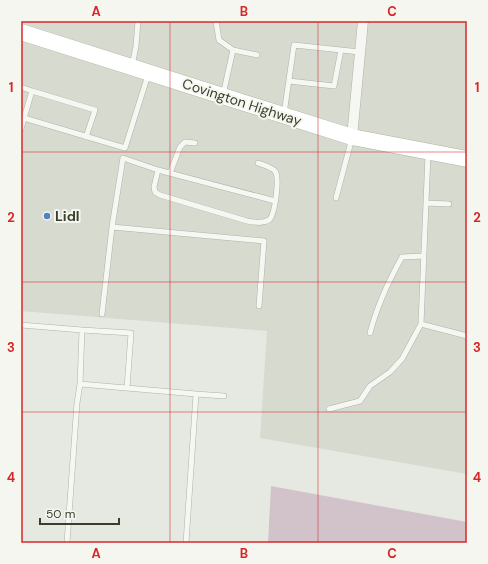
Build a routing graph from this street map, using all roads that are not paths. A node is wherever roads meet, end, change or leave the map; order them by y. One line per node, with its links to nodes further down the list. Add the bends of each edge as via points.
1 (138, 21): 9 (lane)
2 (216, 21): 5 (lane, via 219,40)
3 (363, 21): 7 (street)
4 (21, 32): 9 (main road, Covington Highway)
5 (233, 50): 8 (lane); 14 (lane)
6 (341, 50): 7 (lane); 11 (lane, via 334,86); 11 (lane, via 294,44)
7 (360, 52): 19 (street)
8 (257, 55)
9 (131, 67): 10 (main road, Covington Highway)
10 (149, 72): 14 (main road, Covington Highway); 18 (lane, via 125,148)
11 (289, 81): 15 (lane)
12 (21, 88): 13 (lane)
13 (32, 91): 16 (lane); 18 (lane, via 95,110)
14 (223, 96): 15 (main road, Covington Highway)
15 (284, 115): 19 (main road, Covington Highway)
16 (24, 118): 17 (lane); 18 (lane)
17 (21, 129)
18 (86, 137)
19 (352, 137): 21 (main road, Covington Highway); 26 (lane)
20 (195, 143): 25 (lane, via 186,142 180,147)
21 (428, 153): 22 (main road, Covington Highway); 28 (lane)
22 (467, 159)
23 (258, 163): 27 (lane, via 276,172 278,179)
24 (158, 170): 25 (lane); 27 (lane, via 154,187 156,192 247,221 260,223 269,219 273,213); 30 (lane, via 122,158)
25 (170, 173): 27 (lane)
26 (336, 198)
27 (275, 200)
28 (426, 203): 29 (lane); 31 (lane)
29 (448, 204)
30 (112, 226): 32 (lane, via 264,241); 33 (lane)
31 (424, 256): 34 (lane); 37 (lane, via 402,257 375,312)
32 (260, 306)
33 (102, 314)
34 (422, 324): 38 (lane); 43 (lane, via 402,359 390,372 370,386 360,401)
35 (21, 325): 36 (lane)
36 (82, 330): 39 (lane); 40 (lane, via 131,333)
37 (370, 333)
38 (467, 336)
39 (80, 384): 40 (lane); 44 (lane)
40 (127, 388): 41 (lane)
41 (196, 394): 42 (lane); 45 (lane)
42 (224, 396)
43 (329, 409)
44 (67, 543)
45 (186, 543)

